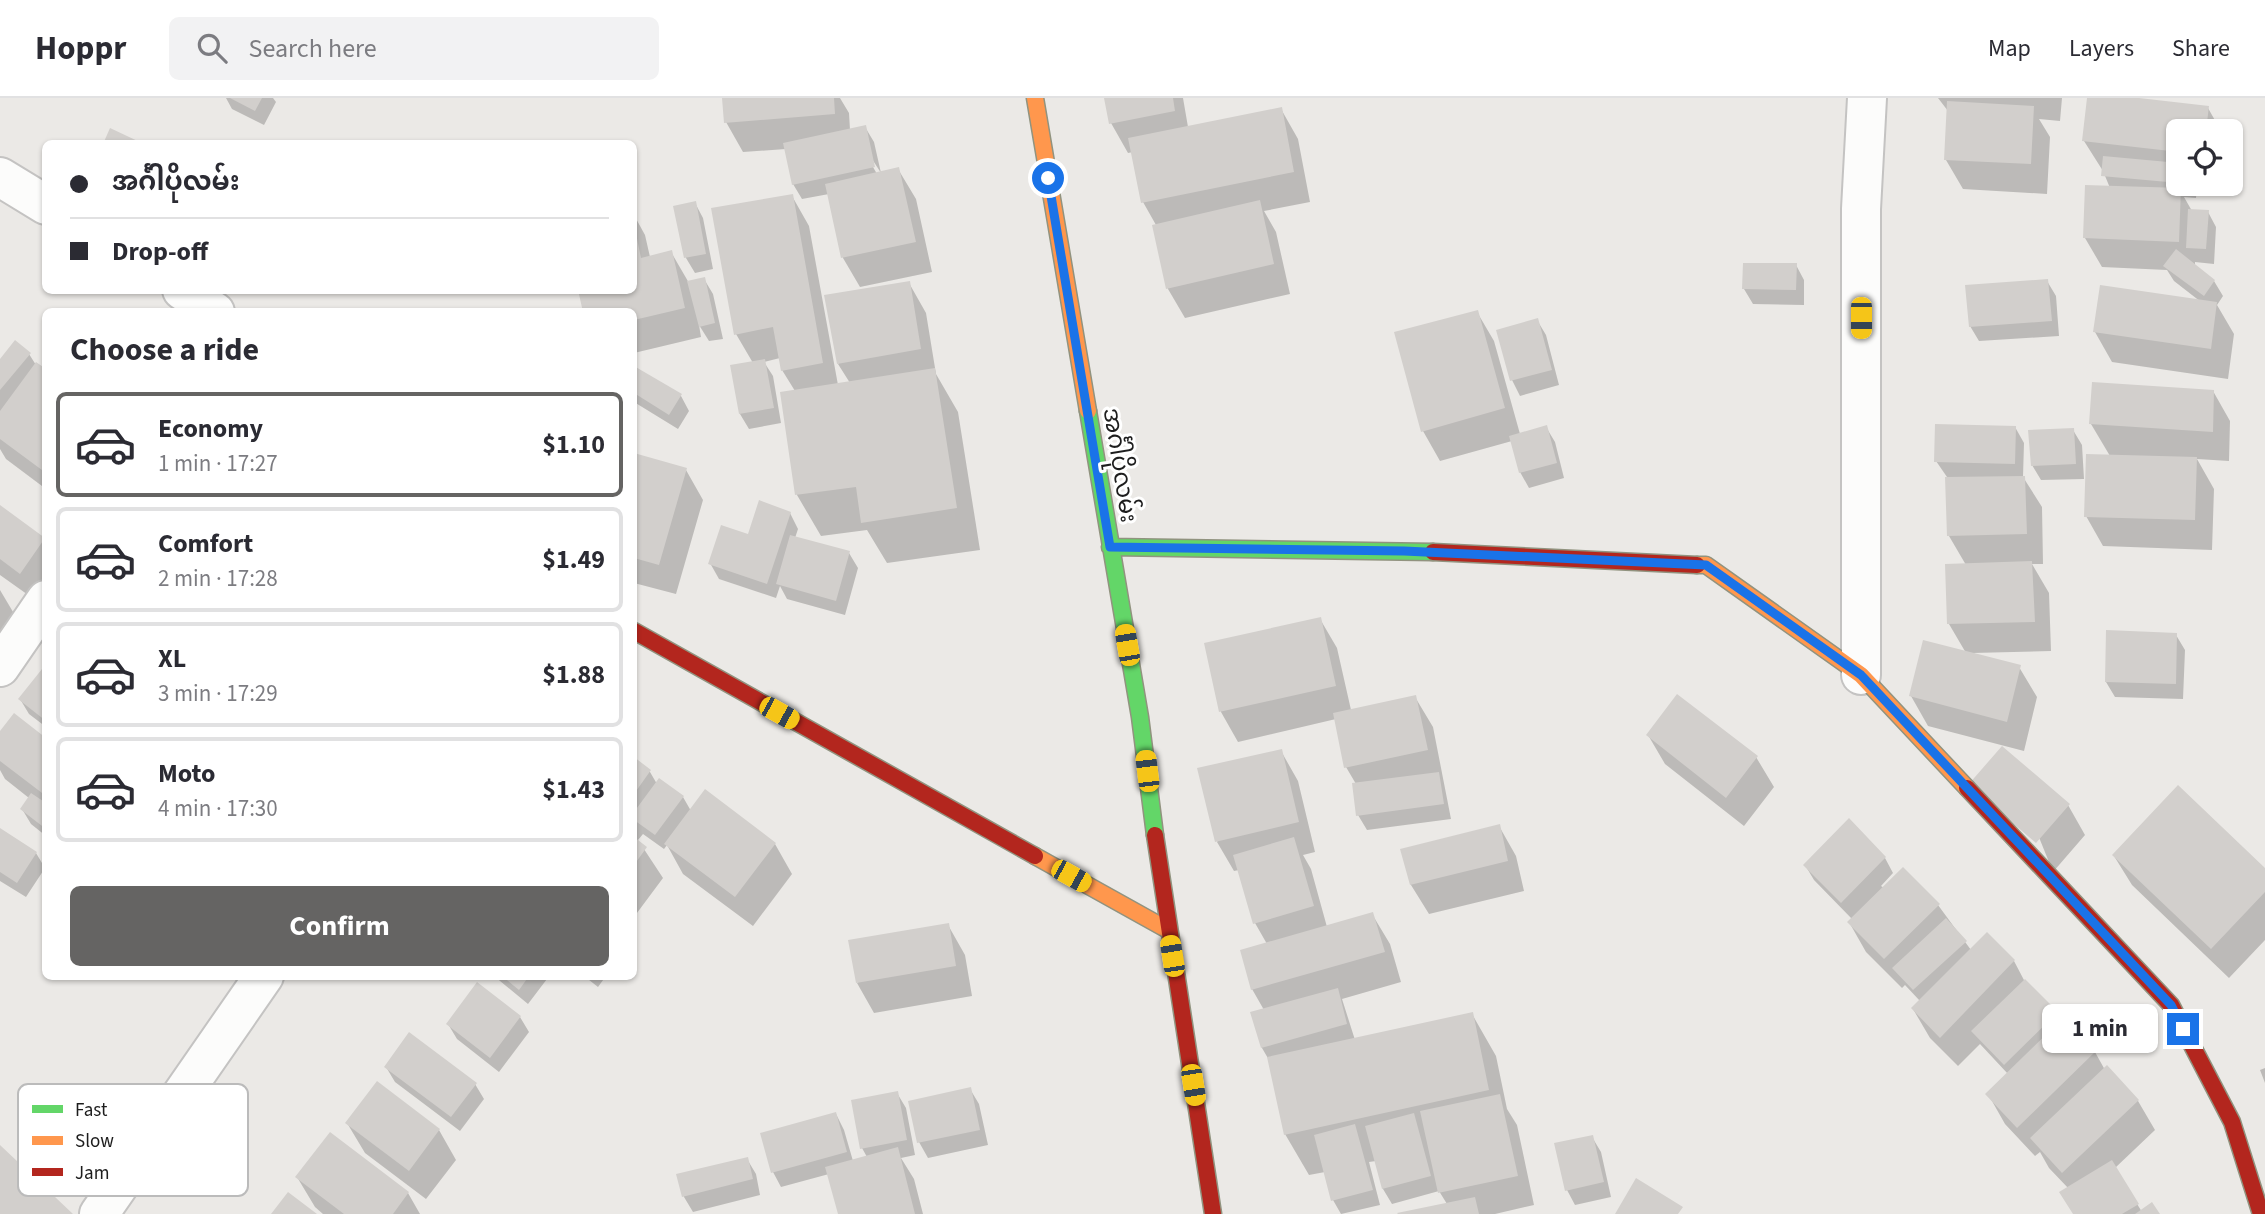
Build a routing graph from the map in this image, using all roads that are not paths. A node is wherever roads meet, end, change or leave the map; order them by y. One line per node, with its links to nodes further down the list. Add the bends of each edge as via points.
1 (1035, 98): 7 (street, အင်္ဂါပိုလမ်း)
2 (1867, 98): 11 (street, via 1861,209)
3 (0, 177): 4 (street)
4 (42, 203)
5 (187, 294): 6 (street)
6 (209, 308)
7 (1110, 547): 11 (street, via 1404,551 1706,565); 12 (street, အင်္ဂါပိုလမ်း, via 1140,718)
8 (42, 606): 10 (street)
9 (637, 633): 12 (street)
10 (0, 667)
11 (1861, 675): 18 (street, via 2171,1005 2232,1122)
12 (1168, 930): 17 (street, အင်္ဂါပိုလမ်း)
13 (261, 980): 14 (street)
14 (189, 1084)
15 (111, 1196): 16 (street)
16 (99, 1214)
17 (1213, 1214)
18 (2261, 1214)

